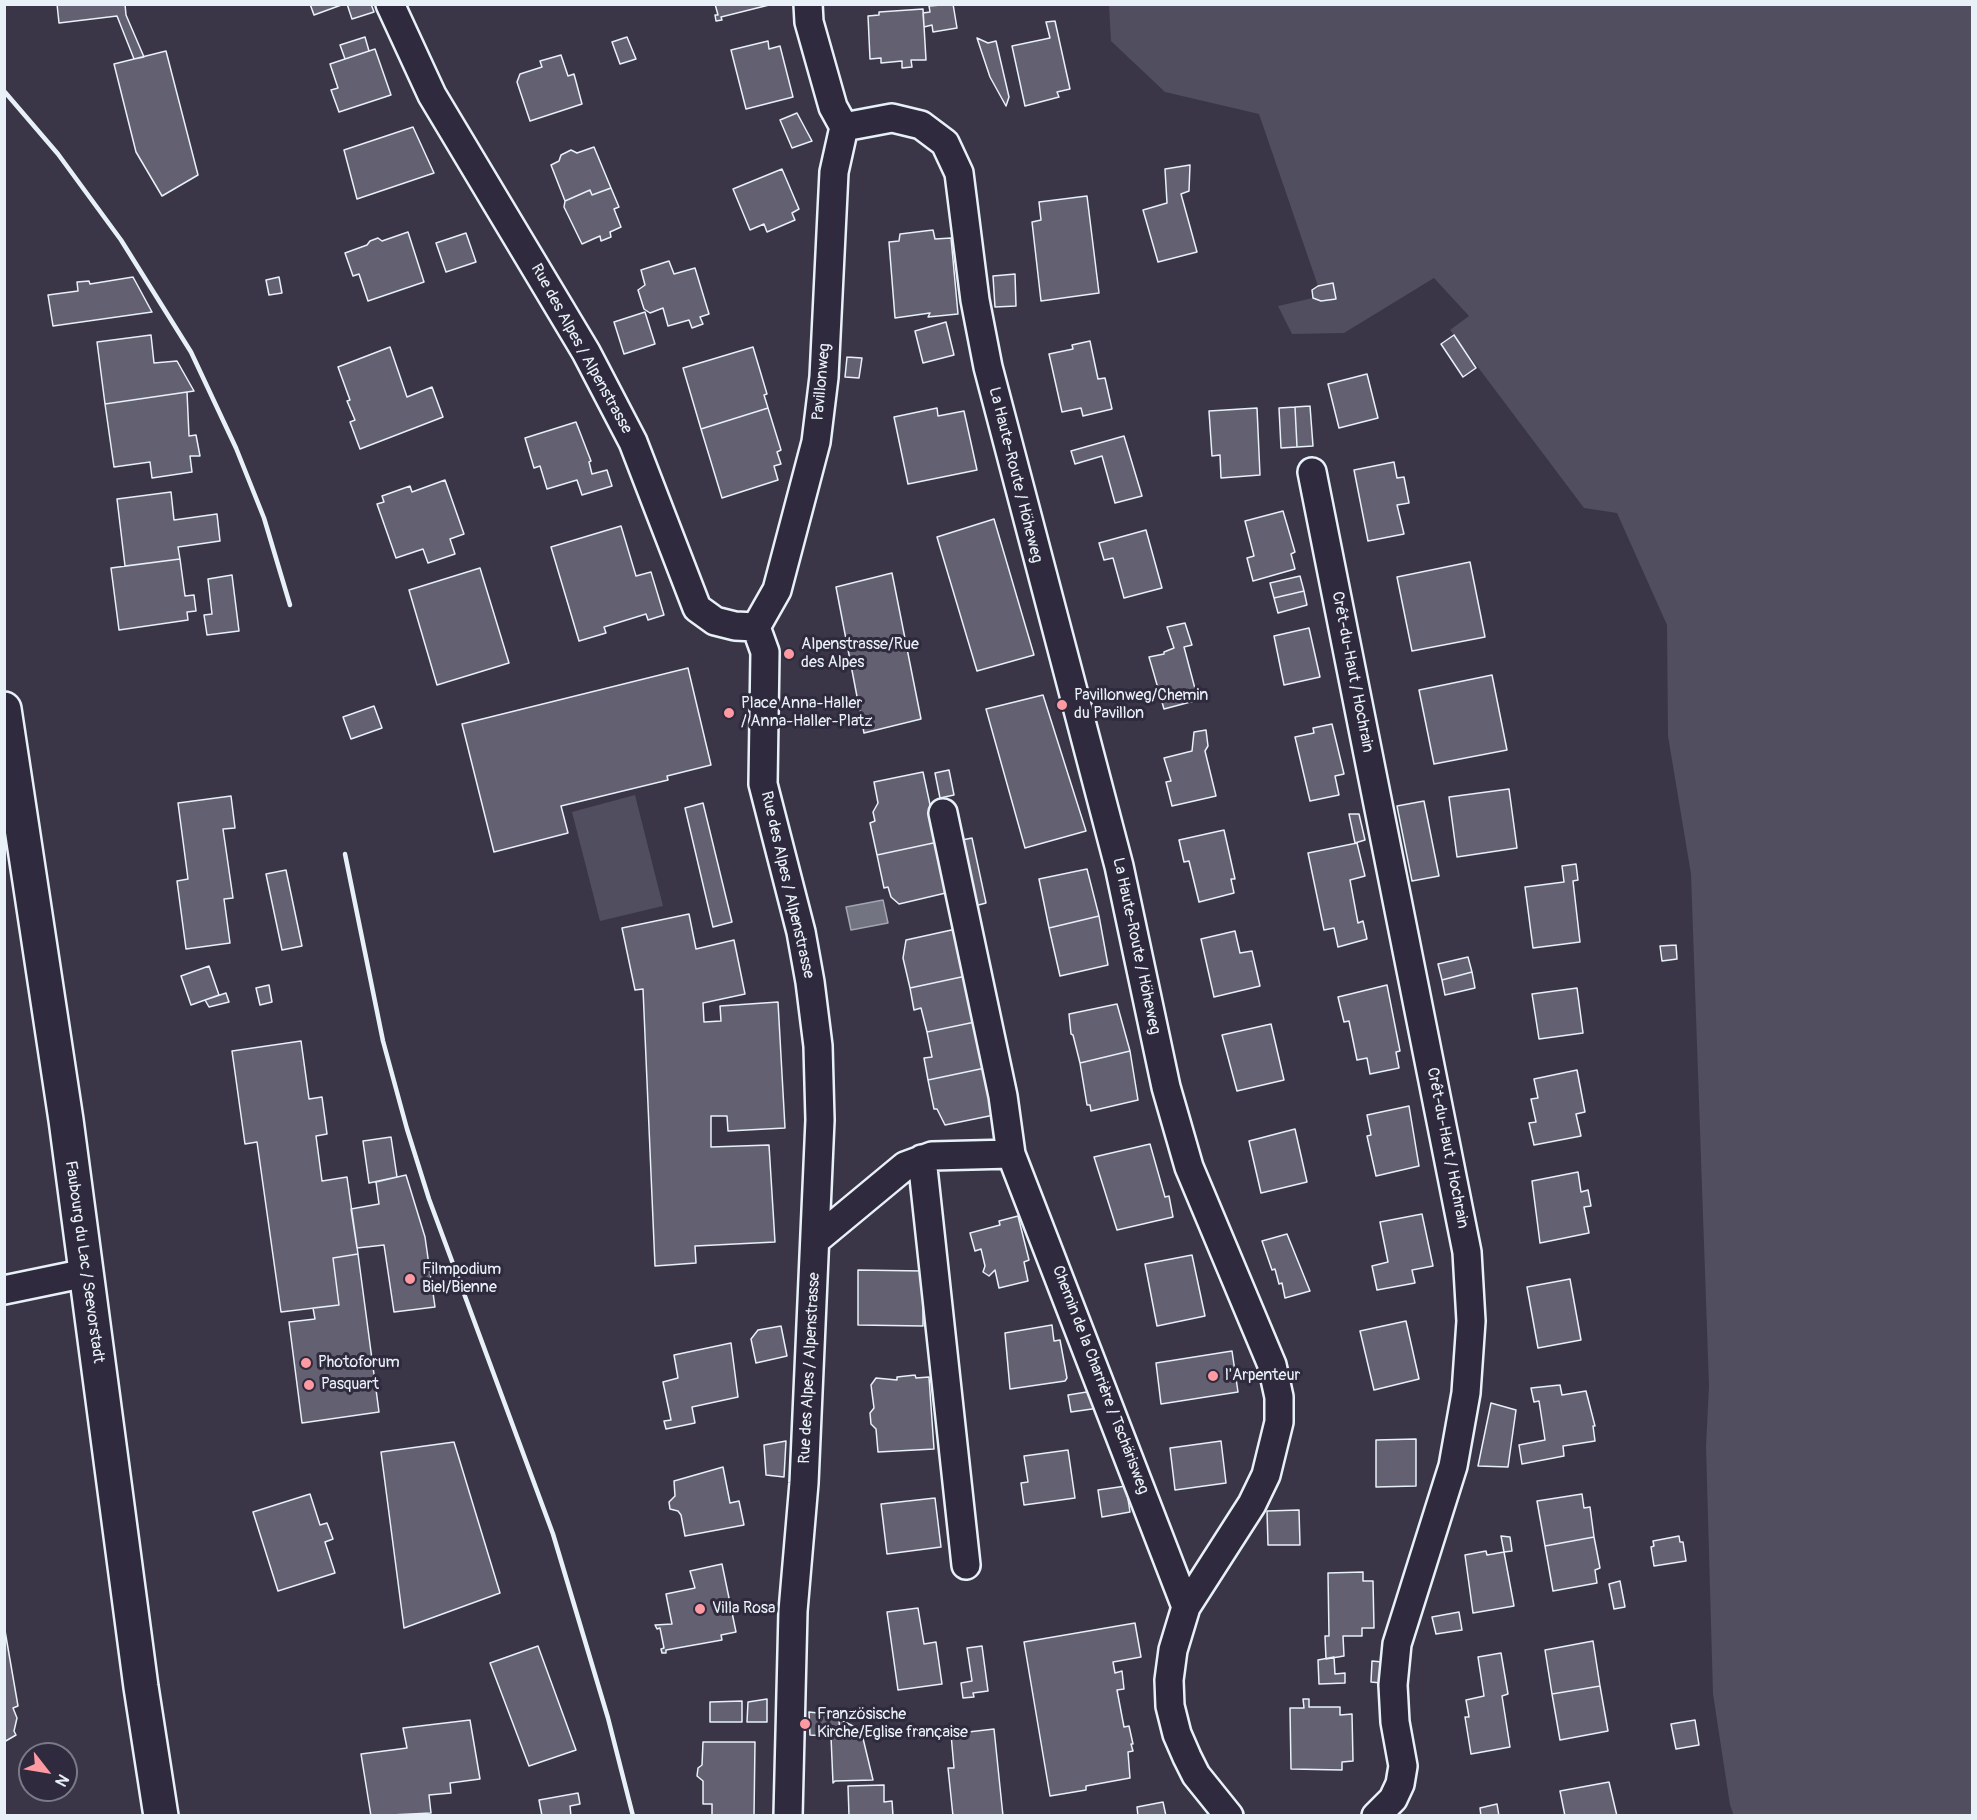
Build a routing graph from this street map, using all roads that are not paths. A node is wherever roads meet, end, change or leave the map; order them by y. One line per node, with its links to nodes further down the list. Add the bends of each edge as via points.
1 (390, 4): 5 (street, Rue des Alpes / Alpenstrasse, via 432,95 586,352 633,442 697,608 715,621)
2 (808, 4): 3 (street, via 809,22 833,107)
3 (844, 128): 5 (street, Pavillonweg, via 834,172 824,377 816,442 777,590); 15 (street, La Haute-Route / Höheweg, via 892,118 921,126 945,143 958,173 988,367 1119,866 1166,1087 1189,1167 1279,1397 1279,1422 1266,1475 1252,1504)
4 (1312, 472): 19 (street, Crêt-du-Haut / Hochrain, via 1467,1252 1471,1321 1466,1393 1453,1466 1397,1644 1393,1685 1403,1766 1400,1784 1393,1799)
5 (756, 627): 11 (street, Rue des Alpes / Alpenstrasse, via 765,652 764,784 801,932 818,1046)
6 (4, 709): 7 (main road, Faubourg du Lac / Seevorstadt)
7 (12, 809): 12 (main road, Faubourg du Lac / Seevorstadt)
8 (944, 813): 9 (street, Chemin de la Charrière / Tschärisweg, via 1003,1096)
9 (1011, 1154): 10 (street); 15 (street, Chemin de la Charrière / Tschärisweg)
10 (922, 1159): 11 (street, via 892,1175); 14 (street)
11 (817, 1239): 17 (street, Rue des Alpes / Alpenstrasse, via 793,1611)
12 (86, 1273): 13 (street); 16 (main road, Faubourg du Lac / Seevorstadt)
13 (4, 1290)
14 (966, 1565)
15 (1186, 1607): 18 (street, La Haute-Route / Höheweg, via 1173,1650 1170,1706 1191,1766)
16 (161, 1815)
17 (788, 1815)
18 (1229, 1815)
19 (1376, 1815)

